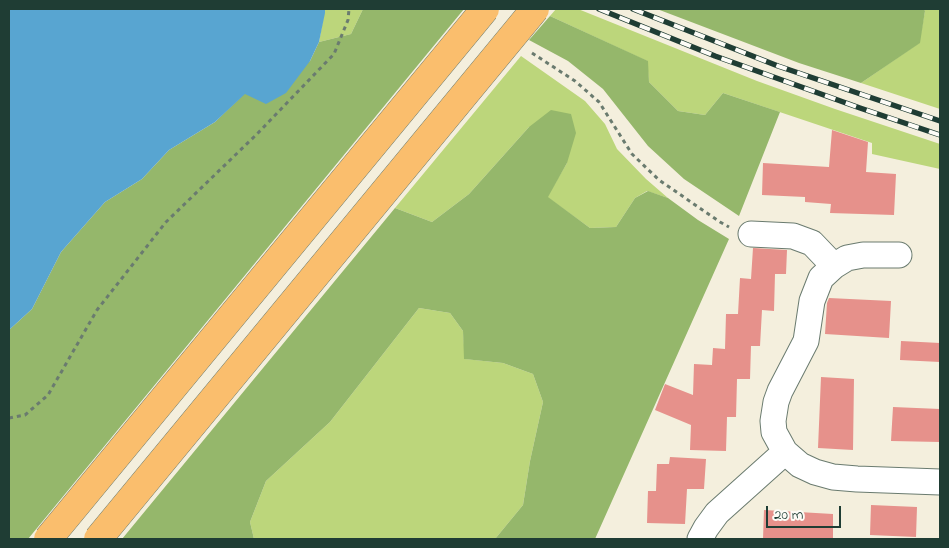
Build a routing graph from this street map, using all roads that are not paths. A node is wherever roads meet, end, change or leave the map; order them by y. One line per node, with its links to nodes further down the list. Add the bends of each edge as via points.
1 (485, 9): 8 (highway, bridge)
2 (535, 9): 9 (highway, bridge)
3 (751, 234): 5 (street, via 793,236 812,243)
4 (899, 254): 5 (street, via 863,254)
5 (834, 266): 6 (street, via 821,278 816,289 806,341 776,402 774,432)
6 (785, 452): 7 (street, via 800,465 833,477); 10 (street, via 718,513)
7 (940, 482)
8 (48, 539)
9 (98, 539)
10 (700, 539)

